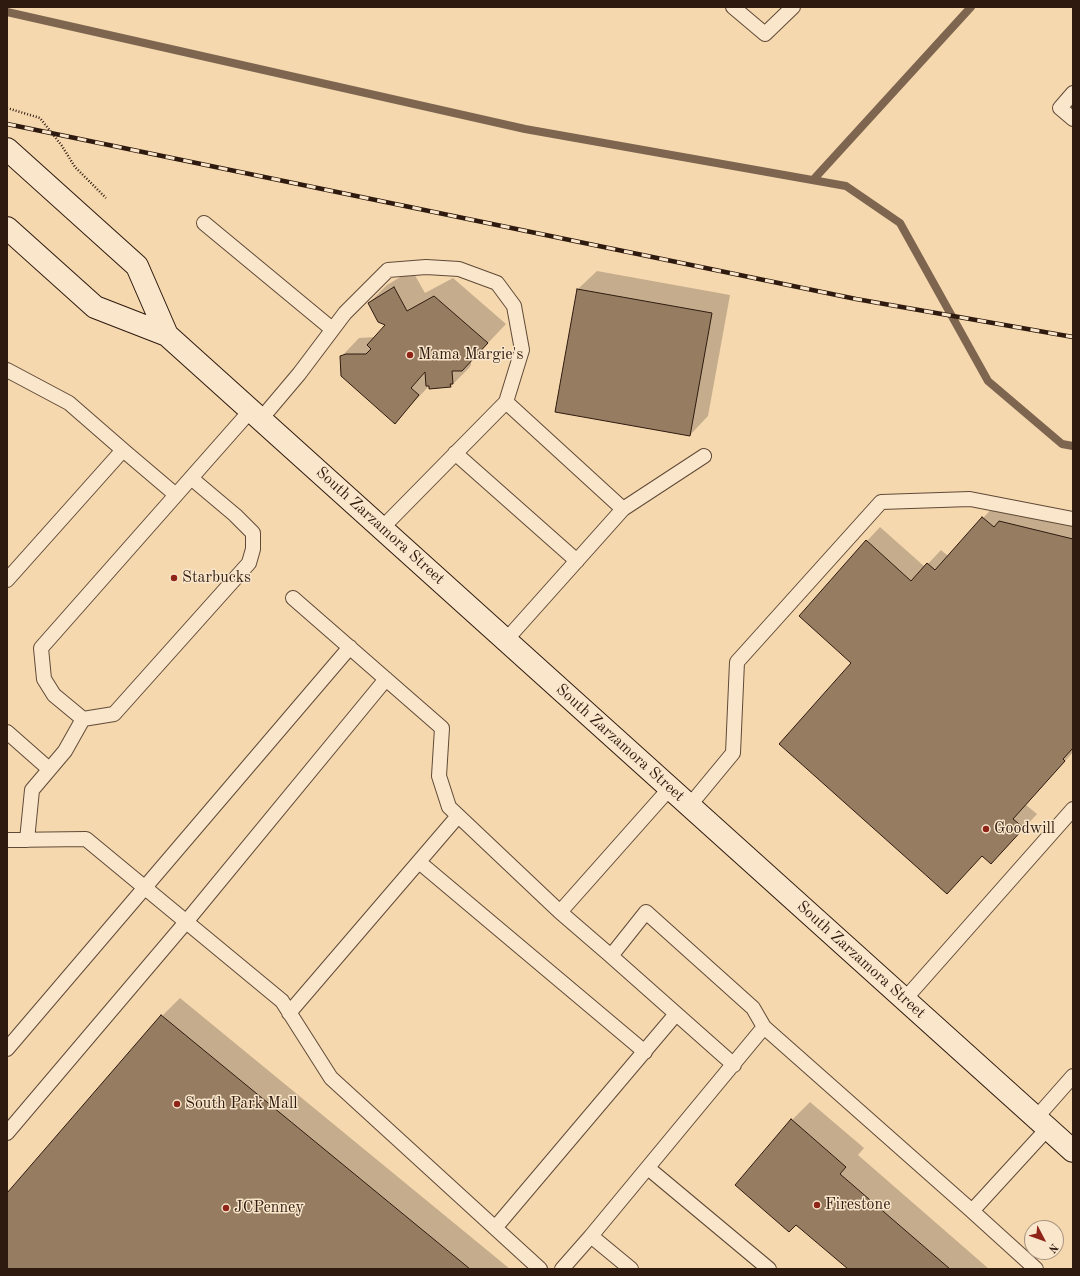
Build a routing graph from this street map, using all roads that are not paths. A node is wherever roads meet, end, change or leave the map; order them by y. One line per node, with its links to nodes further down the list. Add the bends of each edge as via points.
1 (733, 7): 2 (lane, via 765,34)
2 (793, 7)
3 (1073, 93): 4 (lane, via 1060,108)
4 (1073, 119)
5 (7, 148): 9 (main road, South Zarzamora Street, via 137,266)
6 (204, 223): 8 (lane)
7 (12, 237): 9 (main road, South Zarzamora Street, via 95,308)
8 (332, 329): 11 (lane, via 388,270 426,267 459,269 496,283 514,306 522,350); 12 (lane, via 298,374)
9 (167, 335): 12 (main road, South Zarzamora Street)
10 (7, 370): 13 (lane, via 69,403)
11 (506, 402): 14 (lane); 18 (lane)
12 (256, 415): 16 (lane); 20 (main road, South Zarzamora Street)
13 (123, 450): 17 (lane); 22 (lane)
14 (455, 453): 20 (lane); 21 (lane)
15 (704, 456): 18 (lane)
16 (191, 478): 17 (lane); 27 (lane, via 253,533 254,549 249,563 114,714)
17 (176, 494): 27 (lane, via 41,648 44,679 54,695)
18 (622, 509): 21 (lane)
19 (1073, 519): 31 (lane, via 970,499 881,502 737,662 733,754)
20 (382, 528): 24 (main road, South Zarzamora Street)
21 (576, 561): 24 (lane)
22 (7, 580)
23 (293, 598): 25 (lane)
24 (506, 640): 30 (main road, South Zarzamora Street)
25 (350, 647): 26 (lane); 37 (lane)
26 (386, 679): 33 (lane, via 442,728 439,776 449,807); 39 (lane)
27 (83, 719): 29 (lane, via 65,751)
28 (7, 732): 29 (lane)
29 (50, 769): 35 (lane, via 32,790)
30 (670, 788): 31 (main road, South Zarzamora Street); 38 (lane)
31 (690, 805): 41 (main road, South Zarzamora Street)
32 (1073, 809): 41 (lane)
33 (458, 816): 36 (lane); 38 (lane)
34 (7, 840): 35 (lane)
35 (27, 840): 37 (lane, via 86,839)
36 (419, 862): 42 (lane); 46 (lane)
37 (146, 888): 39 (lane); 45 (lane)
38 (560, 912): 40 (lane)
39 (186, 922): 42 (lane, via 282,1001); 50 (lane)
40 (611, 956): 43 (lane); 44 (lane, via 646,912 753,1008)
41 (904, 999): 49 (main road, South Zarzamora Street)
42 (290, 1013): 54 (lane, via 331,1078)
43 (676, 1014): 46 (lane); 47 (lane)
44 (764, 1027): 47 (lane); 53 (lane)
45 (7, 1049)
46 (644, 1052): 54 (lane)
47 (734, 1064): 52 (lane)
48 (1073, 1076): 49 (lane)
49 (1042, 1123): 51 (main road, South Zarzamora Street); 53 (lane)
50 (7, 1133)
51 (1073, 1151)
52 (648, 1168): 55 (lane); 59 (lane)
53 (972, 1211): 60 (lane)
54 (495, 1228): 56 (lane)
55 (592, 1236): 57 (lane); 58 (lane)
56 (540, 1269)
57 (562, 1269)
58 (631, 1269)
59 (769, 1269)
60 (1036, 1269)

